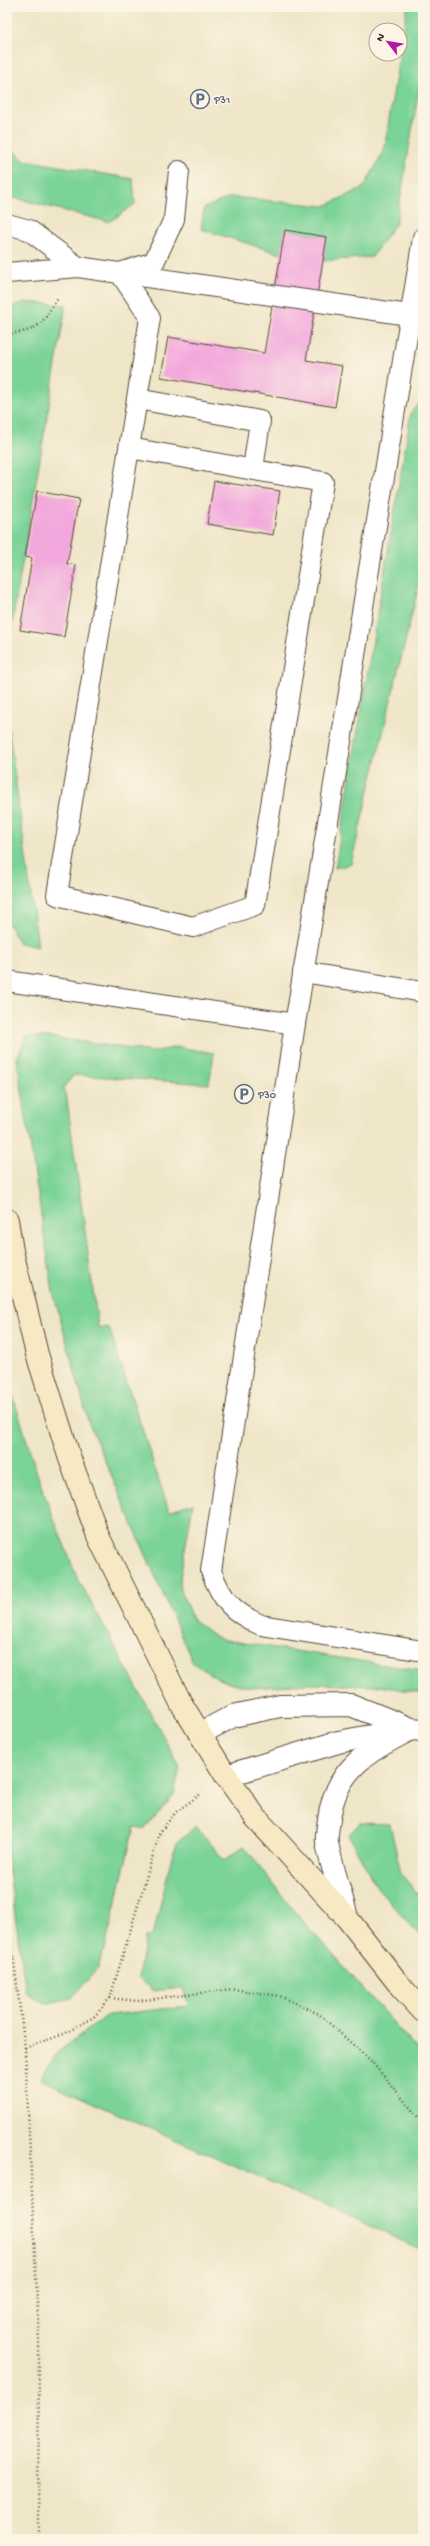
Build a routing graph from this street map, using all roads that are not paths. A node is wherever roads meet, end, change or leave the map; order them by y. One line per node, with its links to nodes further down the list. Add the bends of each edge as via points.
1 (179, 171): 6 (lane, via 174,218 154,262)
2 (7, 224): 4 (lane, via 29,230)
3 (423, 238): 7 (lane)
4 (78, 267): 5 (lane); 6 (lane)
5 (7, 273)
6 (120, 273): 7 (lane); 8 (lane, via 150,318)
7 (416, 316): 11 (lane)
8 (137, 399): 9 (lane); 10 (lane, via 260,421)
9 (129, 448): 10 (lane); 10 (lane, via 57,896 193,927 256,905 323,482)
10 (253, 469)
11 (303, 972): 13 (lane); 14 (lane)
12 (7, 981): 14 (lane)
13 (423, 992)
14 (295, 1024): 16 (lane, via 211,1571 220,1594 240,1616 261,1625)
15 (7, 1220): 18 (main road, via 37,1354 69,1456 98,1536 181,1703)
16 (423, 1651)
17 (417, 1730): 18 (street, via 351,1705 280,1706 233,1716); 19 (street, via 338,1742); 20 (street, via 374,1749 343,1778 332,1799 326,1842)
18 (201, 1733): 19 (main road)
19 (226, 1776): 20 (main road, via 256,1818)
20 (347, 1918): 21 (main road)
21 (423, 2011)

